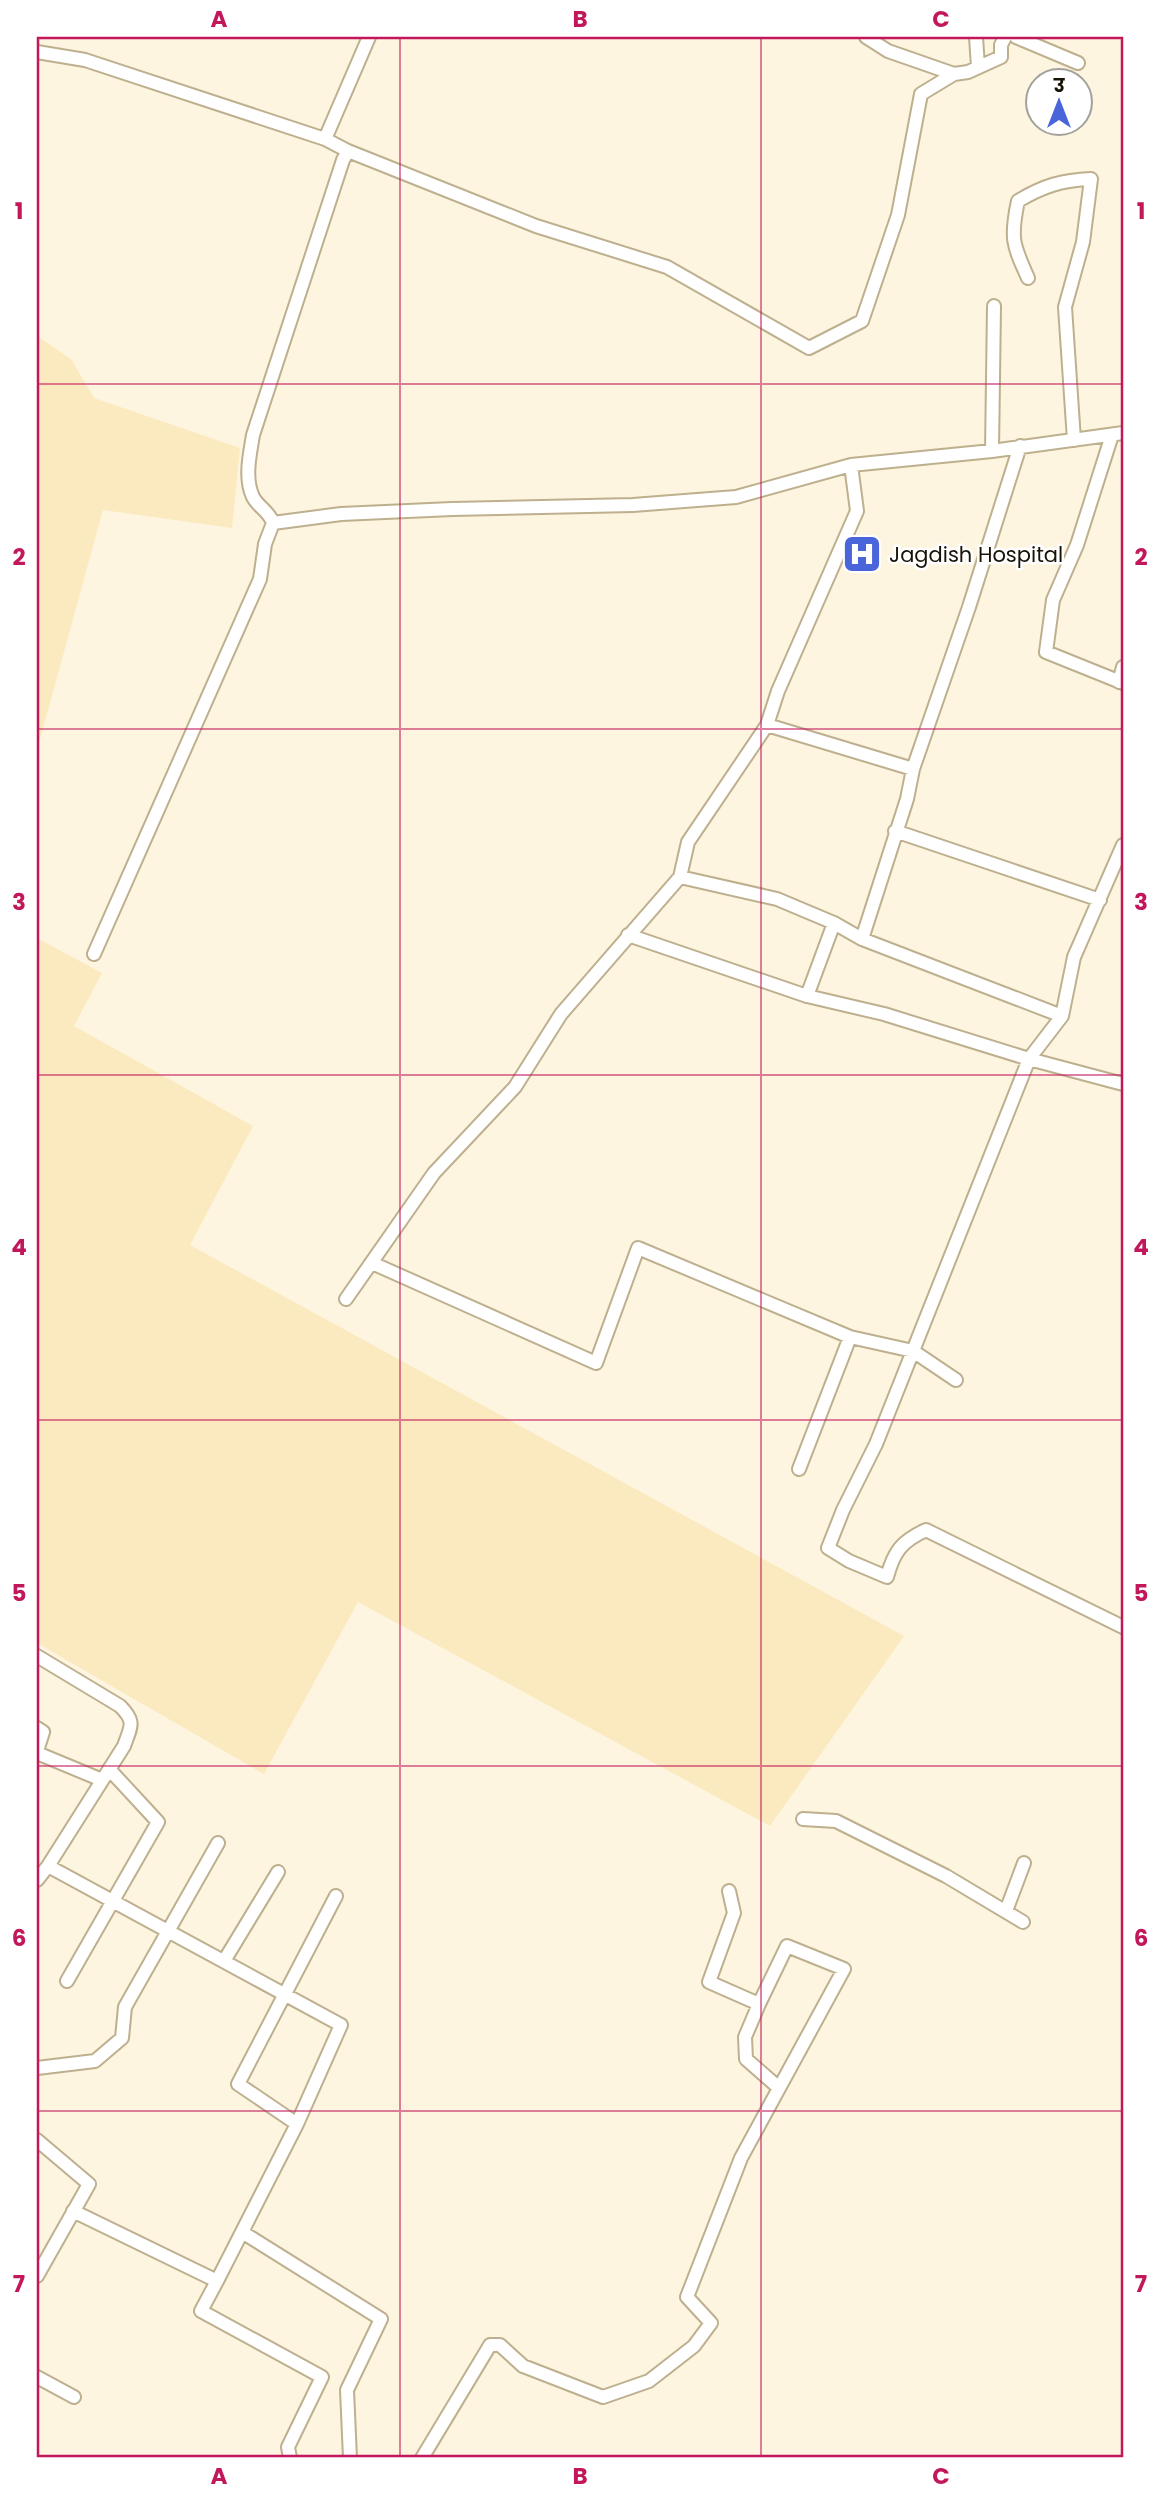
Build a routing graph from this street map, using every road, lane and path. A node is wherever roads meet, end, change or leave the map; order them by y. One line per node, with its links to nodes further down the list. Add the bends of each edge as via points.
1 (369, 37): 10 (street)
2 (866, 37): 9 (street, via 888,51)
3 (976, 37): 8 (street)
4 (1005, 37): 8 (street, via 1001,57)
5 (1016, 37): 7 (street)
6 (37, 52): 10 (street, via 85,60)
7 (1078, 63)
8 (978, 67): 9 (street)
9 (954, 74): 11 (street, via 920,94 898,215 862,321 809,348 667,267 536,226)
10 (325, 139): 11 (street)
11 (348, 151): 19 (street, via 253,435 248,469 253,497)
12 (1028, 278): 15 (street, via 1012,229 1018,201 1040,188 1091,179 1083,242 1065,307)
13 (994, 306): 17 (street)
14 (1117, 434): 15 (street); 21 (street, via 1053,600 1046,652)
15 (1073, 440): 16 (street)
16 (1020, 446): 17 (street); 23 (street)
17 (992, 451): 18 (street)
18 (851, 466): 19 (street, via 736,497 633,505 341,514); 22 (street, via 857,510)
19 (273, 523): 31 (street, via 260,579)
20 (1123, 667): 21 (street)
21 (1121, 683)
22 (767, 725): 23 (street); 26 (street, via 688,842)
23 (913, 769): 24 (street)
24 (895, 831): 27 (street); 30 (street)
25 (1123, 845): 27 (street)
26 (680, 877): 28 (street, via 777,899); 29 (street)
27 (1100, 900): 33 (street, via 1074,957)
28 (834, 923): 30 (street); 32 (street)
29 (628, 935): 32 (street); 36 (street, via 561,1014 515,1087 434,1173)
30 (862, 939): 33 (street)
31 (94, 954)
32 (807, 996): 34 (street, via 884,1014)
33 (1062, 1016): 34 (street)
34 (1030, 1059): 35 (street); 39 (street)
35 (1123, 1084)
36 (372, 1263): 37 (street); 38 (street, via 596,1363 638,1248)
37 (346, 1299)
38 (850, 1337): 39 (street); 41 (street)
39 (913, 1351): 40 (street); 42 (street, via 828,1548 887,1577 892,1559 907,1539 926,1530)
40 (956, 1380)
41 (799, 1469)
42 (1123, 1627)
43 (37, 1656): 46 (street, via 130,1716 132,1725 124,1746)
44 (37, 1728): 45 (street, via 43,1731)
45 (37, 1752): 46 (street)
46 (106, 1775): 50 (street); 55 (street, via 158,1822)
47 (803, 1819): 56 (street, via 836,1822)
48 (218, 1843): 58 (street)
49 (1024, 1863): 56 (street)
50 (48, 1866): 52 (street); 55 (street)
51 (278, 1872): 59 (street)
52 (37, 1880)
53 (729, 1891): 62 (street, via 734,1913 709,1982)
54 (336, 1896): 61 (street)
55 (113, 1901): 58 (street); 60 (street)
56 (1006, 1911): 57 (street)
57 (1023, 1922)
58 (168, 1931): 59 (street); 63 (street, via 125,2007 121,2038 95,2061)
59 (224, 1961): 61 (street)
60 (67, 1981)
61 (285, 1994): 65 (street, via 341,2025); 65 (street, via 238,2084)
62 (759, 2004): 64 (street, via 746,2037 746,2060); 64 (street, via 787,1947 844,1969)
63 (37, 2068)
64 (779, 2088): 75 (street, via 741,2158 687,2297 710,2323 694,2346 649,2381 603,2397 523,2366 500,2345 490,2345)
65 (297, 2124): 68 (street)
66 (37, 2140): 67 (street, via 89,2184)
67 (73, 2211): 69 (street); 70 (street)
68 (242, 2232): 70 (street); 74 (street, via 381,2319 347,2390)
69 (37, 2276)
70 (217, 2281): 73 (street, via 201,2311 322,2377 288,2447)
71 (37, 2377): 72 (street)
72 (75, 2397)
73 (290, 2458)
74 (350, 2458)
75 (422, 2458)

